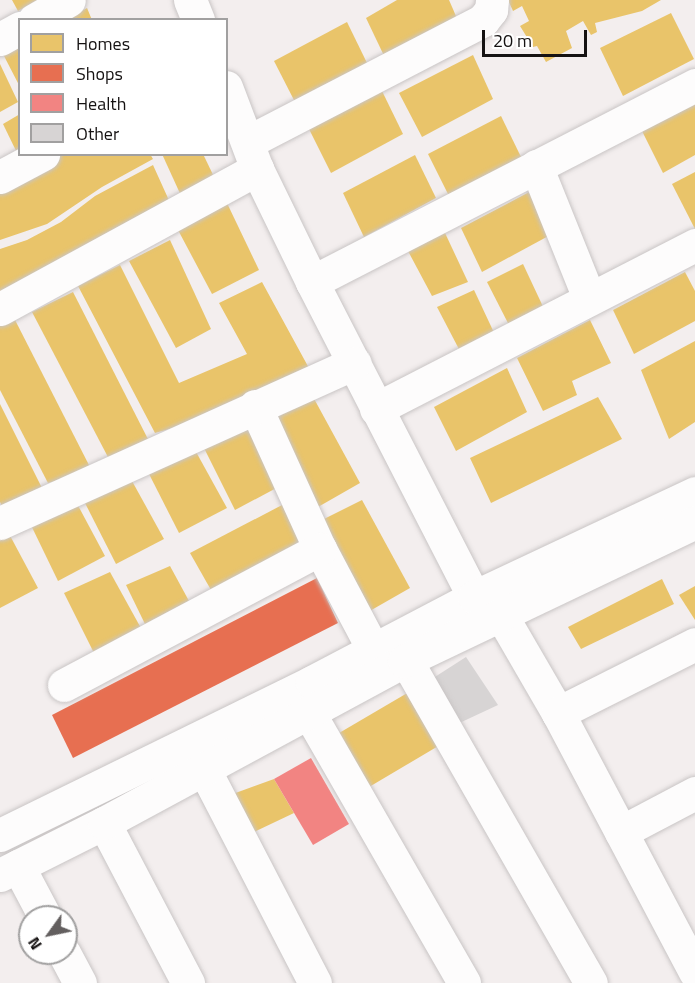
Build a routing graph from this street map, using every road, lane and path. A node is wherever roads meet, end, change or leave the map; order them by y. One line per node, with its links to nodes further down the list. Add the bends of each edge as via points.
1 (69, 0): 4 (street)
2 (190, 0): 5 (street)
3 (492, 0): 11 (street, via 491,10 483,20)
4 (38, 18)
5 (197, 18)
6 (18, 29): 7 (street)
7 (0, 39)
8 (695, 85): 12 (street)
9 (228, 92): 11 (street)
10 (39, 156): 13 (street)
11 (253, 156): 15 (street); 17 (street)
12 (536, 166): 15 (street); 16 (street)
13 (0, 177)
14 (695, 245): 16 (street)
15 (312, 282): 18 (street)
16 (589, 298): 20 (street)
17 (0, 309)
18 (355, 363): 19 (street); 20 (street)
19 (255, 406): 23 (street); 24 (street)
20 (376, 409): 25 (street)
21 (695, 493): 25 (street)
22 (695, 522): 25 (street)
23 (0, 523)
24 (320, 549): 27 (street); 28 (street)
25 (487, 605): 27 (street); 30 (street)
26 (695, 644): 30 (street)
27 (390, 650): 29 (street); 35 (street, via 312,682); 44 (street)
28 (64, 685)
29 (309, 713): 31 (street); 43 (street)
30 (558, 713): 34 (street)
31 (204, 770): 33 (street); 42 (street)
32 (695, 793): 34 (street)
33 (104, 823): 36 (street); 41 (street)
34 (621, 832): 39 (street)
35 (0, 836)
36 (9, 870): 37 (street)
37 (36, 905)
38 (70, 965): 40 (street)
39 (695, 972)
40 (80, 983)
41 (188, 983)
42 (315, 983)
43 (464, 983)
44 (591, 983)

